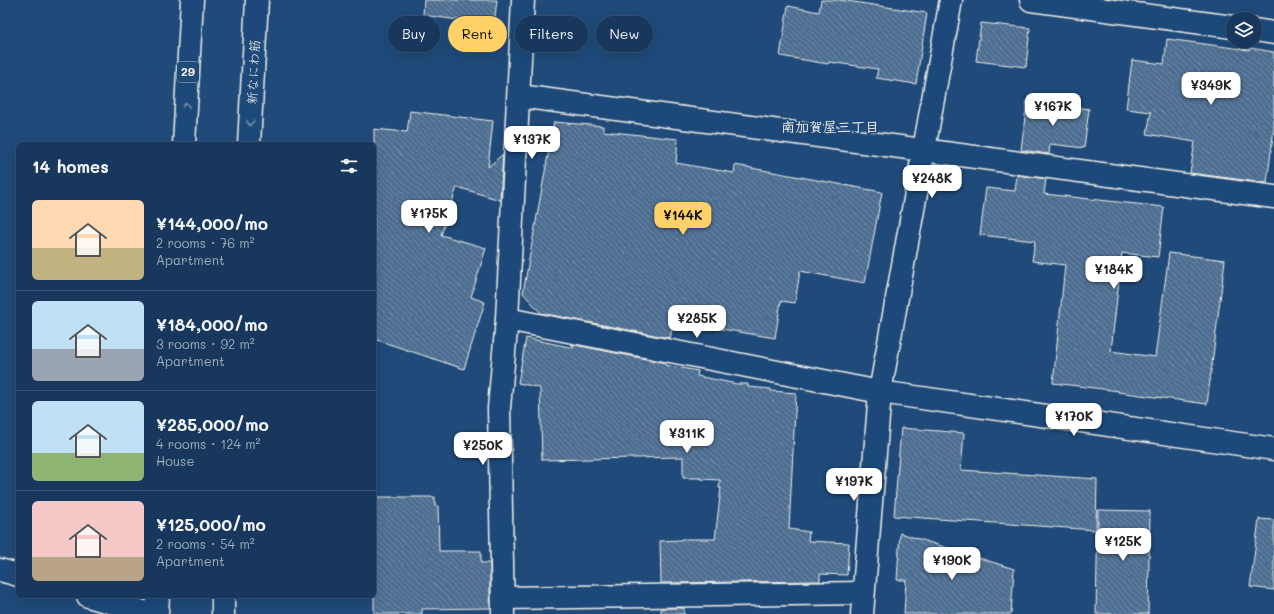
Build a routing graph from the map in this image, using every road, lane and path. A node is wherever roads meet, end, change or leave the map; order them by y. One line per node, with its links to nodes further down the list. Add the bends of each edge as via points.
1 (192, 0): 10 (street, 29, one-way to 1)
2 (257, 0): 11 (street, 新なにわ筋, one-way to 11)
3 (523, 0): 9 (street)
4 (950, 0): 12 (street)
5 (1031, 0): 6 (street)
6 (1226, 26)
7 (1262, 31): 8 (street)
8 (1274, 33)
9 (519, 96): 12 (street); 14 (street)
10 (184, 142)
11 (249, 142)
12 (923, 150): 13 (street); 15 (street)
13 (1274, 197)
14 (507, 319): 15 (street); 23 (street, via 499,408)
15 (880, 392): 16 (street); 22 (street)
16 (1274, 449)
17 (0, 570): 18 (street)
18 (16, 574)
19 (95, 598): 24 (street)
20 (158, 598): 25 (street)
21 (224, 598): 26 (street)
22 (862, 604): 23 (street)
23 (503, 606)
24 (151, 614)
25 (157, 614)
26 (223, 614)

